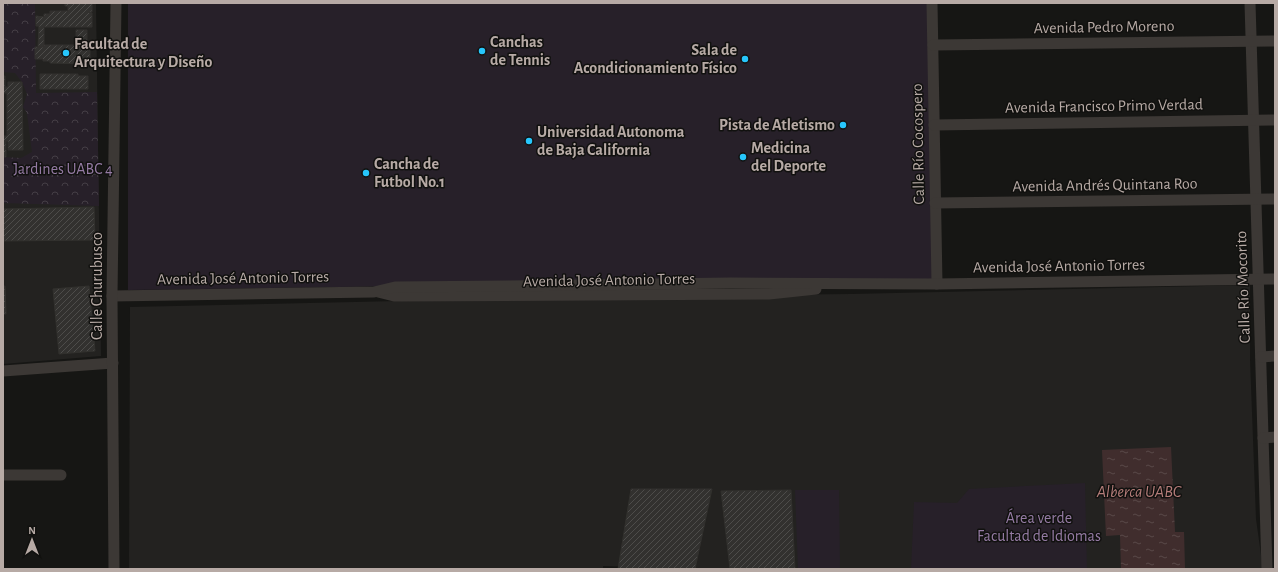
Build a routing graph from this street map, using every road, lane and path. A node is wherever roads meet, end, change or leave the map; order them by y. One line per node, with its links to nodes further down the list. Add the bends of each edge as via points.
1 (116, 3): 19 (street, Calle Churubusco)
2 (932, 3): 6 (street, Calle Río Cocospero)
3 (1250, 3): 4 (street, Calle Río Mocorito)
4 (1251, 41): 5 (street, Avenida Pedro Moreno); 6 (street, Avenida Pedro Moreno); 7 (street, Calle Río Mocorito)
5 (1275, 41)
6 (933, 45): 9 (street, Calle Río Cocospero)
7 (1253, 120): 8 (street, Avenida Francisco Primo Verdad); 9 (street, Avenida Francisco Primo Verdad); 10 (street, Calle Río Mocorito)
8 (1275, 120)
9 (934, 125): 12 (street, Calle Río Cocospero)
10 (1256, 199): 11 (street, Avenida Andrés Quintana Roo); 12 (street, Avenida Andrés Quintana Roo); 13 (street, Calle Río Mocorito)
11 (1275, 199)
12 (935, 203): 16 (street, Calle Río Cocospero)
13 (1258, 279): 14 (street, Avenida José Antonio Torres); 16 (street, Avenida José Antonio Torres); 21 (street, Calle Río Mocorito)
14 (1275, 279)
15 (844, 283): 16 (street, Avenida José Antonio Torres); 17 (street, Avenida José Antonio Torres); 20 (street, Avenida José Antonio Torres, via 827,288 769,294)
16 (937, 284)
17 (620, 285): 18 (street, Avenida José Antonio Torres); 20 (street)
18 (510, 291): 19 (street, Avenida José Antonio Torres, via 394,287 374,292); 20 (street, Avenida José Antonio Torres)
19 (112, 296): 23 (street, Calle Churubusco)
20 (621, 296)
21 (1261, 356): 22 (street); 26 (street, Calle Río Mocorito)
22 (1275, 356)
23 (113, 363): 24 (street); 30 (street, Calle Churubusco)
24 (3, 371)
25 (1275, 437): 26 (street)
26 (1263, 438): 29 (street, Calle Río Mocorito)
27 (3, 475): 28 (street)
28 (61, 475)
29 (1270, 513): 31 (street, Calle Río Mocorito)
30 (114, 569)
31 (1268, 569)

